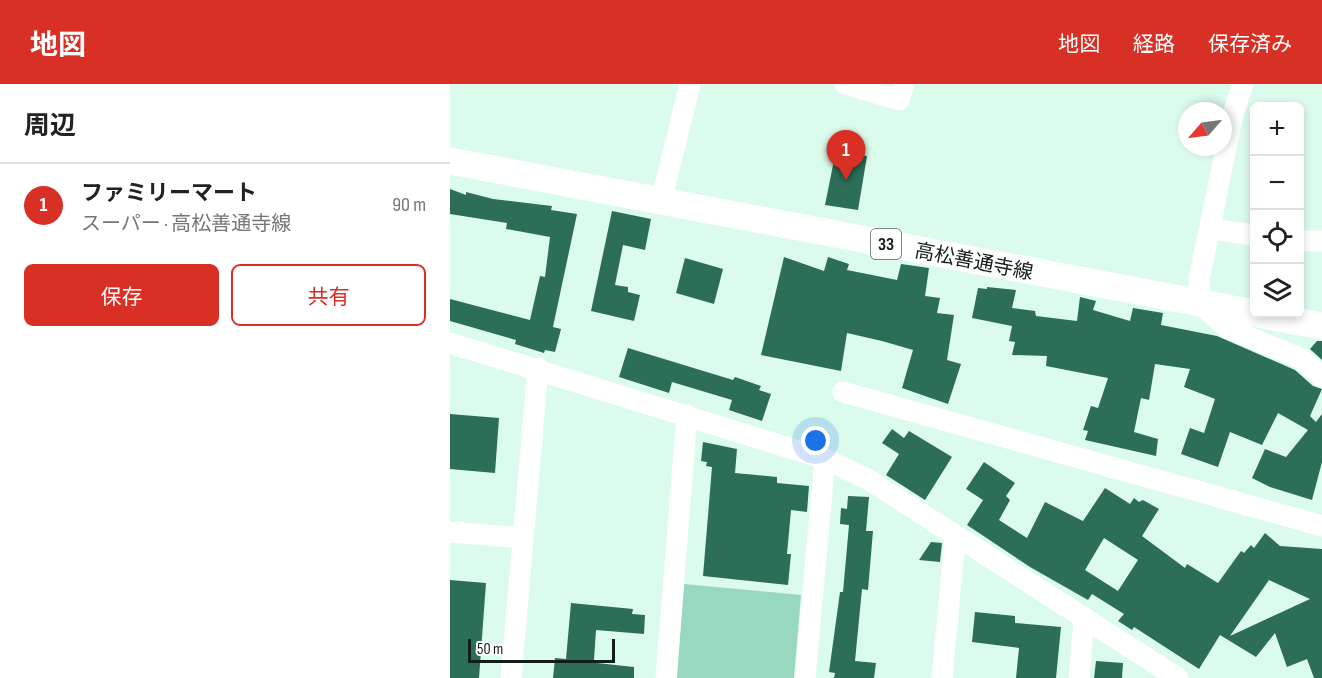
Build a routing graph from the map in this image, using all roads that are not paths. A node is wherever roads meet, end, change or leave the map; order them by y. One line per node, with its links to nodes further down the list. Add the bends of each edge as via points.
1 (690, 84): 6 (street)
2 (845, 84): 3 (street, via 899,100)
3 (904, 84)
4 (1243, 84): 7 (street, via 1233,114)
5 (450, 161): 6 (main road, 高松善通寺線 / 33)
6 (661, 202): 11 (main road, 高松善通寺線 / 33)
7 (1211, 228): 8 (street); 11 (street, via 1199,280)
8 (1250, 234)
9 (1304, 241): 10 (street)
10 (1322, 241)
11 (1200, 304): 12 (main road, 高松善通寺線 / 33); 15 (street, via 1229,329 1302,359)
12 (1322, 326)
13 (450, 343): 14 (street)
14 (538, 368): 17 (street); 21 (street)
15 (1322, 377)
16 (843, 392): 19 (street)
17 (687, 415): 18 (street); 25 (street)
18 (825, 459): 22 (street, via 869,480); 26 (street)
19 (1322, 526)
20 (450, 532): 21 (street)
21 (523, 538): 24 (street)
22 (955, 538): 23 (street); 27 (street)
23 (1084, 618): 28 (street); 29 (street)
24 (512, 678)
25 (666, 678)
26 (805, 678)
27 (942, 678)
28 (1079, 678)
29 (1178, 678)

